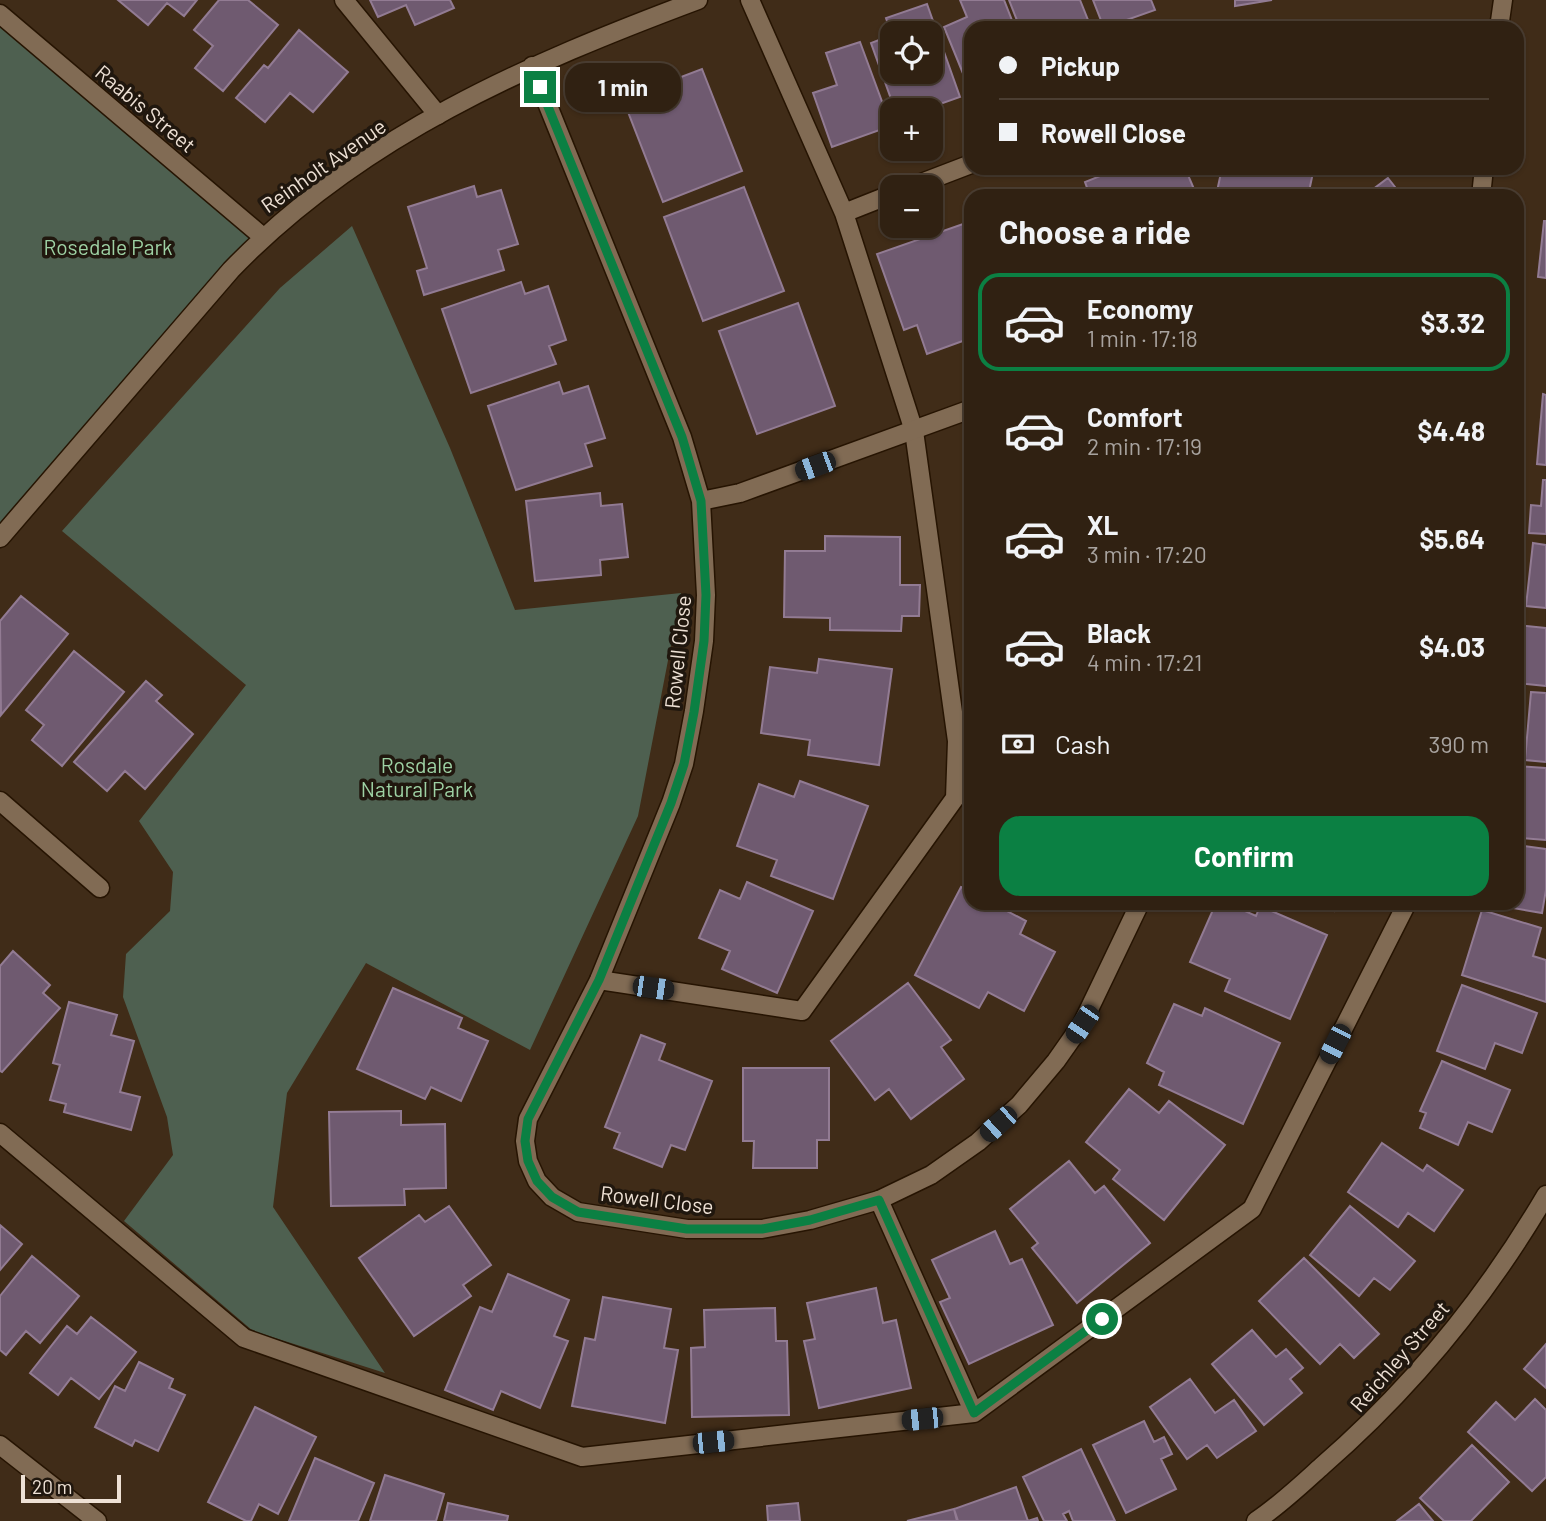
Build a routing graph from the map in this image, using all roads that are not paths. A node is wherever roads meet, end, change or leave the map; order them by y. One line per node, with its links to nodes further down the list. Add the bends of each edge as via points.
1 (344, 0): 8 (street)
2 (698, 0): 7 (street, Reinholt Avenue)
3 (750, 0): 12 (street)
4 (1503, 0): 6 (street)
5 (0, 14): 13 (street, Raabis Street)
6 (1500, 21)
7 (532, 66): 8 (street, Reinholt Avenue); 16 (street, Rowell Close, via 682,437)
8 (438, 115): 13 (street, Reinholt Avenue, via 341,176)
9 (964, 167): 10 (street)
10 (942, 175)
11 (880, 199): 12 (street)
12 (844, 213): 15 (street)
13 (263, 237): 17 (street, Reinholt Avenue)
14 (964, 412): 15 (street)
15 (914, 431): 16 (street, via 740,493); 22 (street, via 957,741 955,798 802,1010)
16 (701, 501): 22 (street, Rowell Close, via 706,568 704,641 684,764)
17 (0, 538)
18 (0, 801): 19 (street)
19 (100, 888)
20 (1137, 910): 25 (street, Rowell Close, via 1082,1024 1027,1096 978,1142 931,1175)
21 (1403, 910): 26 (street, via 1252,1209)
22 (599, 980): 25 (street, Rowell Close, via 528,1119 528,1161 537,1181 552,1197 578,1212 611,1219 725,1230 810,1220)
23 (0, 1133): 26 (street, via 244,1338 582,1457)
24 (1546, 1195): 29 (street, Reichley Street, via 1484,1291 1413,1377 1366,1429)
25 (879, 1200): 26 (street)
26 (974, 1413)
27 (0, 1445): 28 (street)
28 (97, 1521)
29 (1256, 1521)

